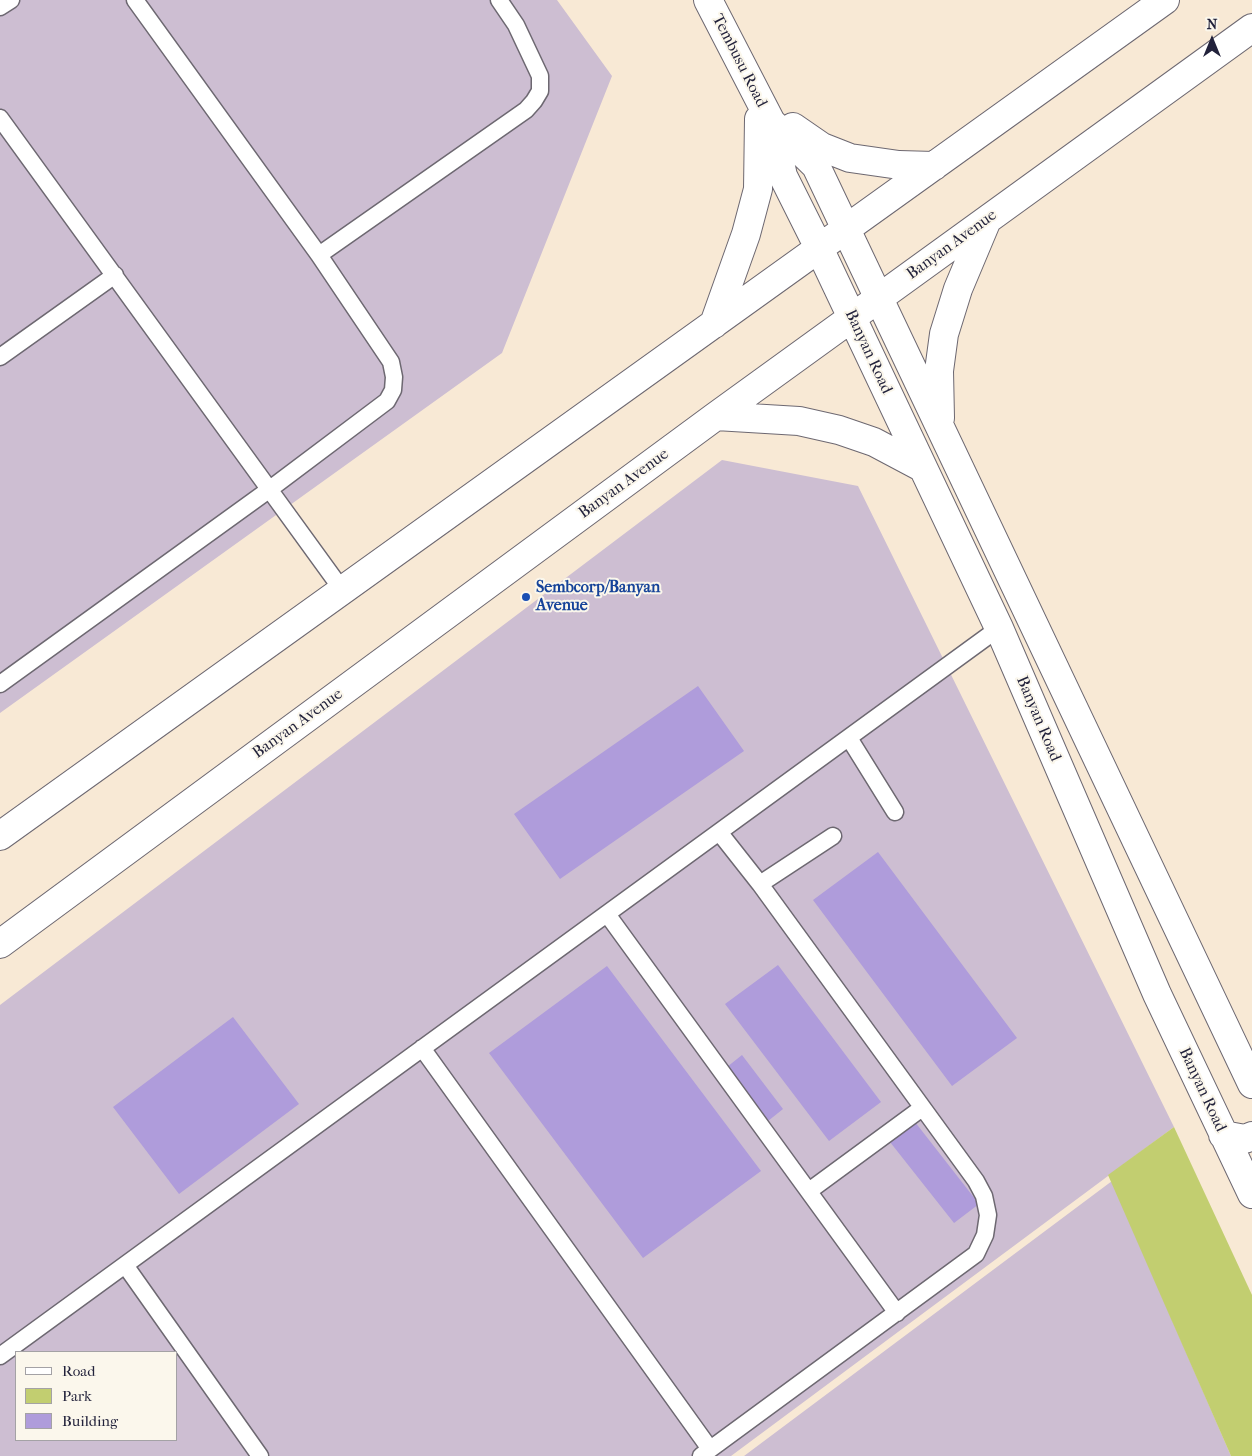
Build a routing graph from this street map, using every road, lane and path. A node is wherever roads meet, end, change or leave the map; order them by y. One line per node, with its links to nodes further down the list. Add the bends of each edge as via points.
1 (10, 0): 6 (lane)
2 (135, 0): 14 (lane)
3 (499, 0): 14 (lane, via 516,25 540,76 540,91 534,101 526,110)
4 (708, 0): 8 (street, Tembusu Road)
5 (1165, 0): 10 (street)
6 (0, 8)
7 (1252, 28): 11 (street, Banyan Avenue)
8 (765, 112): 10 (street, via 822,147 850,158); 12 (street, Tembusu Road, via 816,166); 13 (street, Tembusu Road, via 783,176); 18 (street, via 758,190)
9 (0, 118): 15 (lane)
10 (934, 166): 12 (street)
11 (987, 220): 16 (street, Banyan Avenue); 21 (street, via 958,288 944,334 939,371)
12 (845, 229): 13 (street); 16 (street, Banyan Road)
13 (819, 248): 17 (street, Banyan Road); 18 (street)
14 (319, 255): 23 (lane, via 391,362 393,390 388,401)
15 (114, 275): 19 (lane); 23 (lane)
16 (878, 298): 17 (street, Banyan Avenue); 21 (street, Banyan Road)
17 (851, 317): 20 (street, Banyan Avenue); 22 (street, Banyan Road)
18 (714, 324): 24 (street)
19 (0, 357)
20 (716, 416): 22 (street, via 799,421 839,430 874,442); 34 (street, Banyan Avenue)
21 (940, 427): 36 (street, Banyan Road)
22 (923, 468): 25 (street, Banyan Road)
23 (270, 490): 24 (lane); 26 (lane)
24 (344, 591): 30 (street)
25 (999, 628): 27 (lane); 38 (street, Banyan Road, via 1157,994)
26 (0, 684)
27 (849, 738): 28 (lane); 29 (lane)
28 (895, 812)
29 (719, 832): 32 (lane); 33 (lane)
30 (0, 836)
31 (833, 836): 32 (lane)
32 (760, 884): 37 (lane)
33 (607, 914): 35 (lane); 40 (lane)
34 (0, 944)
35 (422, 1048): 42 (lane); 45 (lane)
36 (1252, 1084)
37 (922, 1108): 40 (lane); 43 (lane, via 976,1181 984,1196 988,1215 976,1254)
38 (1223, 1135): 39 (street, via 1245,1139); 41 (street, Banyan Road)
39 (1252, 1136)
40 (809, 1191): 43 (lane)
41 (1252, 1194)
42 (125, 1265): 44 (lane); 46 (lane)
43 (897, 1313): 45 (lane)
44 (0, 1356)
45 (706, 1453)
46 (260, 1456)

